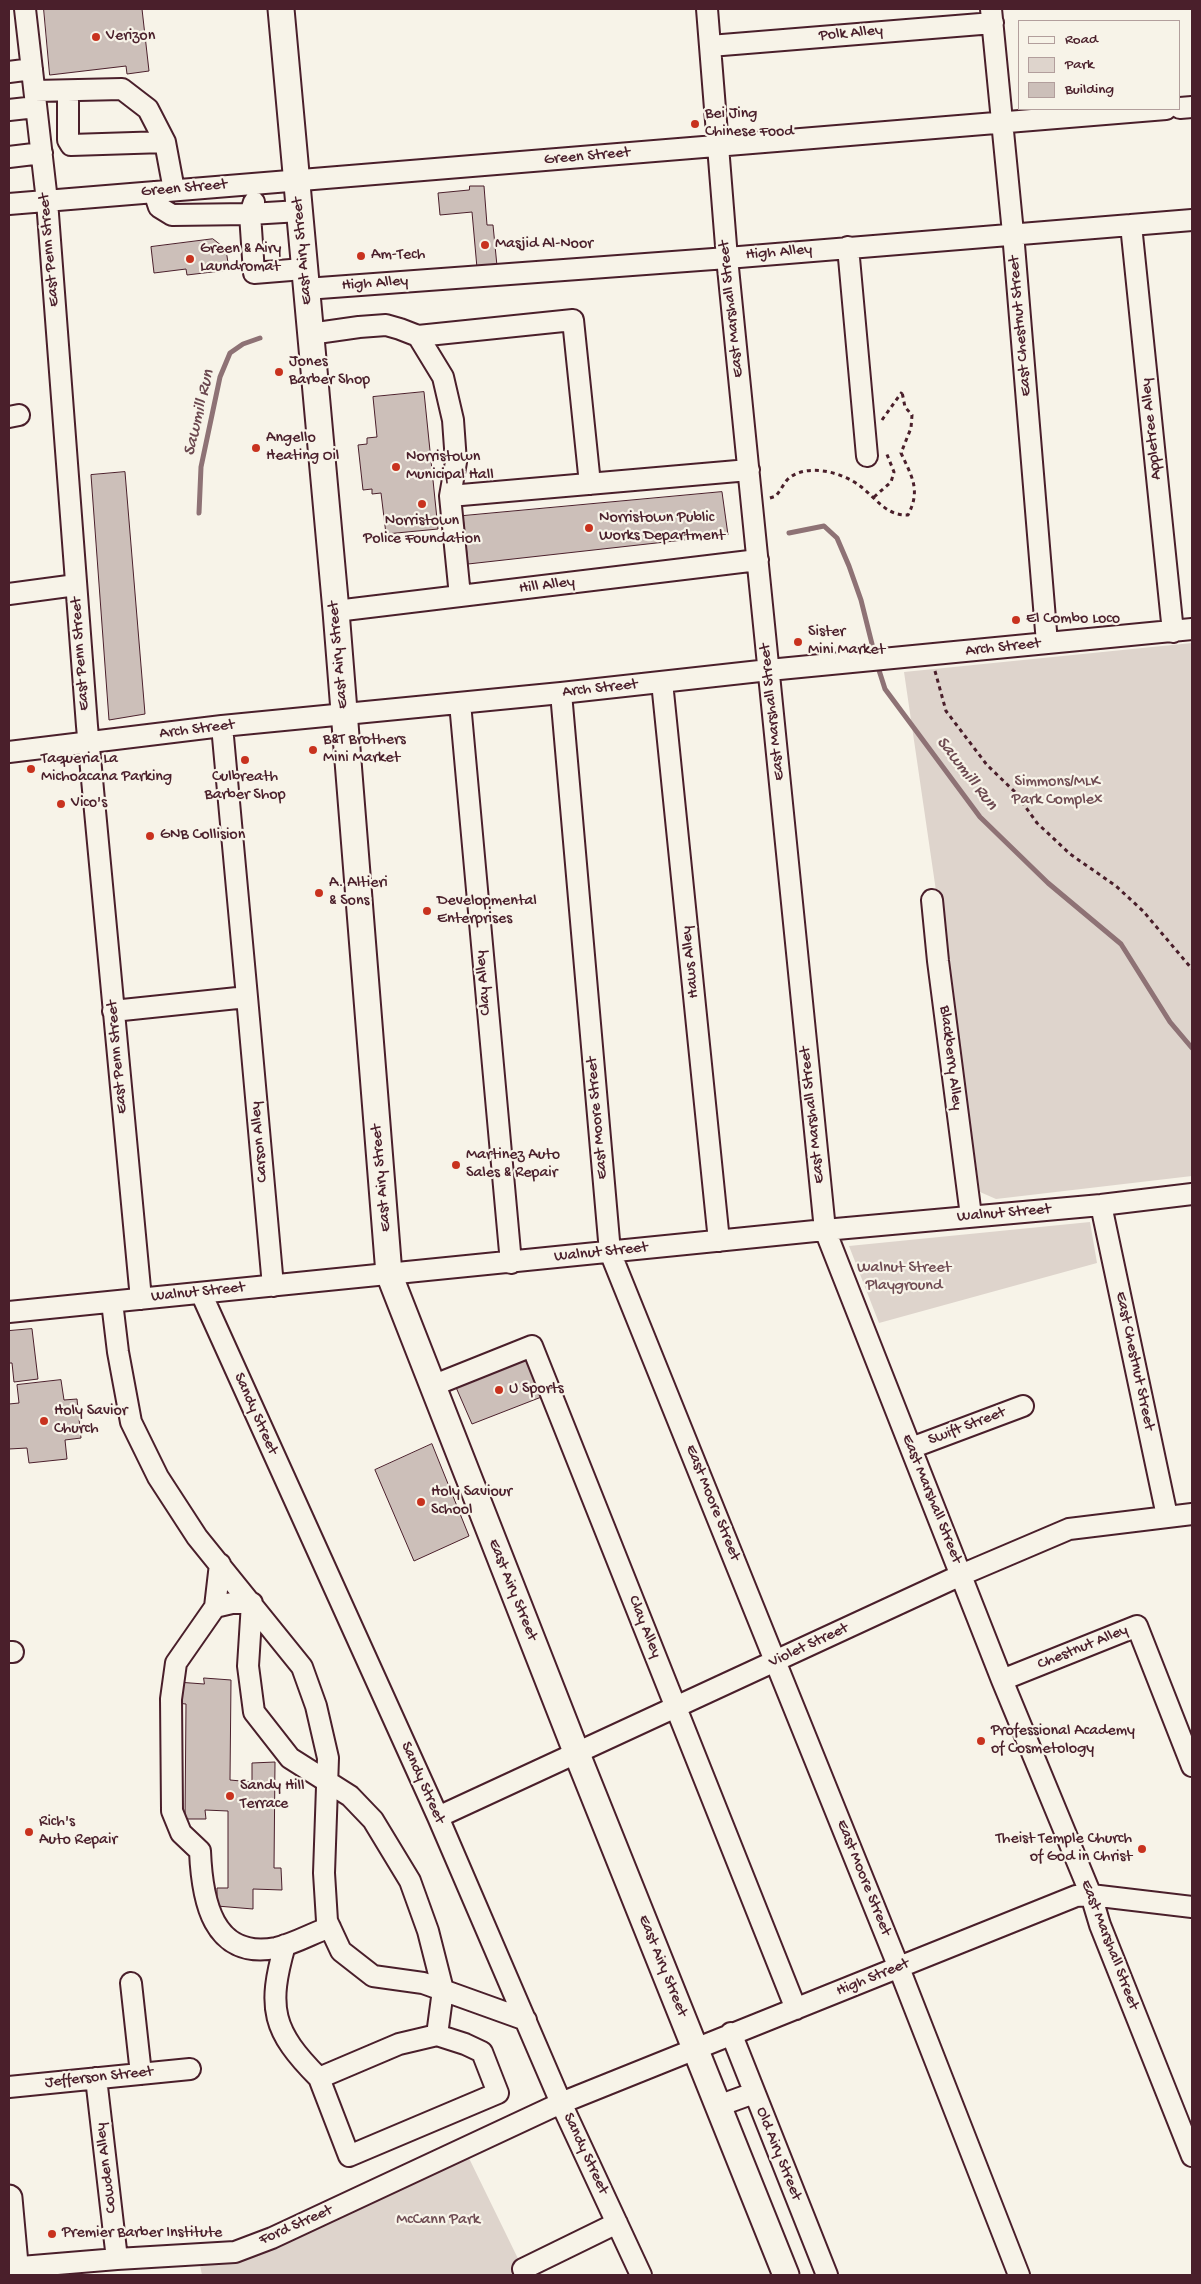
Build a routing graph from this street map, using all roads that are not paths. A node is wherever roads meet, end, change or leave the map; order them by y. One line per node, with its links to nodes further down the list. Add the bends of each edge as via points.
1 (25, 9): 6 (street, East Penn Street)
2 (281, 9): 17 (main road, East Airy Street)
3 (707, 9): 5 (street, East Marshall Street)
4 (992, 16): 5 (street, Polk Alley); 12 (street, East Chestnut Street)
5 (710, 46): 14 (street, East Marshall Street)
6 (32, 70): 7 (street); 9 (street, East Penn Street)
7 (9, 72)
8 (68, 90): 9 (street); 13 (street, via 122,89 148,109); 13 (street, via 68,140 71,145)
9 (35, 99): 10 (street); 15 (street, East Penn Street)
10 (9, 110)
11 (1153, 110): 12 (street, Green Street)
12 (1002, 122): 14 (street, Green Street); 27 (street, East Chestnut Street)
13 (165, 142): 19 (street)
14 (717, 146): 17 (street, Green Street); 29 (street, East Marshall Street)
15 (42, 153): 16 (street); 21 (street, East Penn Street)
16 (9, 156)
17 (297, 180): 18 (street, Green Street); 23 (main road, East Airy Street)
18 (260, 183): 19 (street, Green Street); 24 (street)
19 (174, 190): 20 (street, Green Street)
20 (154, 192): 21 (street, Green Street); 24 (street, via 159,207 172,215)
21 (47, 201): 22 (street, Green Street); 38 (street, East Penn Street)
22 (9, 204)
23 (300, 211): 24 (street); 30 (main road, East Airy Street)
24 (250, 214): 30 (street, High Alley, via 254,273)
25 (1192, 220): 26 (street, High Alley)
26 (1131, 226): 27 (street, High Alley); 42 (street, Appletree Alley)
27 (1013, 233): 28 (street, High Alley); 43 (street, East Chestnut Street)
28 (848, 247): 29 (street, High Alley); 33 (street)
29 (727, 258): 30 (street, High Alley); 34 (street, East Marshall Street)
30 (305, 279): 31 (main road, East Airy Street)
31 (310, 334): 32 (street, via 359,326 386,326); 41 (main road, East Airy Street)
32 (418, 336): 35 (street, via 573,320); 36 (street, via 443,377 453,420 456,462)
33 (867, 456)
34 (749, 470): 35 (street); 37 (street, East Marshall Street)
35 (590, 484): 36 (street)
36 (450, 496): 40 (street)
37 (758, 560): 40 (street, Hill Alley); 44 (street, East Marshall Street)
38 (76, 585): 39 (street); 50 (street, East Penn Street)
39 (9, 594)
40 (460, 596): 41 (street, Hill Alley)
41 (336, 611): 48 (main road, East Airy Street)
42 (1183, 630): 43 (street, Arch Street)
43 (1048, 643): 44 (street, Arch Street)
44 (769, 670): 45 (street, Arch Street); 58 (street, East Marshall Street)
45 (662, 682): 46 (street, Arch Street); 59 (street, Haws Alley)
46 (561, 693): 47 (street, Arch Street); 60 (street, East Moore Street)
47 (460, 703): 48 (street, Arch Street); 61 (street, Clay Alley)
48 (344, 716): 49 (street, Arch Street); 62 (main road, East Airy Street)
49 (222, 726): 50 (street, Arch Street); 53 (street, Carson Alley)
50 (88, 744): 51 (street, Arch Street); 54 (street, East Penn Street)
51 (9, 752)
52 (932, 900): 57 (street, Blackberry Alley)
53 (247, 998): 54 (street); 63 (street, Carson Alley)
54 (114, 1011): 65 (street, East Penn Street)
55 (1192, 1194): 56 (street, Walnut Street)
56 (1101, 1205): 57 (street, Walnut Street); 72 (street, East Chestnut Street)
57 (971, 1216): 58 (street, Walnut Street)
58 (825, 1230): 59 (street, Walnut Street); 70 (street, East Marshall Street)
59 (719, 1241): 60 (street, Walnut Street)
60 (610, 1252): 61 (street, Walnut Street); 77 (street, East Moore Street)
61 (511, 1263): 62 (street, Walnut Street)
62 (390, 1274): 63 (street, Walnut Street); 68 (main road, East Airy Street)
63 (273, 1286): 64 (street, Walnut Street)
64 (200, 1293): 65 (street, Walnut Street); 83 (street, Sandy Street)
65 (141, 1299): 66 (street, Walnut Street)
66 (112, 1302): 67 (street, Walnut Street); 73 (street, via 131,1422 158,1477)
67 (9, 1312)
68 (432, 1386): 79 (street, Clay Alley, via 532,1346); 80 (main road, East Airy Street)
69 (1023, 1406): 70 (street, Swift Street)
70 (911, 1448): 74 (street, East Marshall Street)
71 (1192, 1514): 72 (street, Violet Street)
72 (1167, 1516): 74 (street, Violet Street, via 1069,1529)
73 (220, 1564): 75 (street); 76 (street)
74 (961, 1575): 77 (street, Violet Street); 78 (street, East Marshall Street)
75 (252, 1603): 76 (street); 82 (street, via 302,1667 316,1706 328,1758); 82 (street, via 248,1666 254,1712 290,1758)
76 (215, 1607): 87 (street, via 176,1662 172,1674 172,1811 182,1833 200,1851 201,1879 212,1921 227,1938 246,1947 265,1949)
77 (776, 1662): 79 (street, Violet Street); 88 (street, East Moore Street)
78 (1002, 1680): 81 (street, Chestnut Alley, via 1137,1626); 84 (street, East Marshall Street)
79 (676, 1708): 80 (street, Violet Street); 91 (street, Clay Alley)
80 (576, 1754): 83 (street, Violet Street); 95 (main road, East Airy Street)
81 (1192, 1766)
82 (327, 1781): 86 (street, via 324,1873); 90 (street, via 350,1796 373,1820 410,1881 428,1931)
83 (438, 1817): 92 (street, Sandy Street)
84 (1091, 1895): 85 (street, High Street); 88 (street, High Street, via 1076,1896); 104 (street, East Marshall Street)
85 (1192, 1907)
86 (330, 1927): 87 (street); 90 (street, via 341,1951 373,1976 423,1983)
87 (285, 1945): 99 (street, via 275,1988 278,2023 289,2044)
88 (899, 1968): 91 (street, High Street); 113 (street, East Moore Street)
89 (131, 1984): 97 (street)
90 (443, 1990): 92 (street); 94 (street)
91 (796, 2009): 93 (street, High Street)
92 (526, 2020): 102 (street, Sandy Street)
93 (731, 2033): 95 (street, High Street); 101 (street, Old Airy Street)
94 (437, 2035): 99 (street, via 399,2044); 99 (street, via 482,2052 498,2092 349,2156)
95 (695, 2047): 102 (street, High Street); 103 (main road, East Airy Street)
96 (190, 2069): 97 (street, Jefferson Street)
97 (141, 2074): 98 (street, Jefferson Street)
98 (96, 2078): 100 (street, Jefferson Street); 107 (street, Cowden Alley)
99 (319, 2078)
100 (9, 2087)
101 (754, 2093): 103 (street); 112 (street, Old Airy Street)
102 (561, 2102): 106 (street, Sandy Street); 107 (street, Ford Street, via 272,2238 235,2252)
103 (718, 2106): 111 (main road, East Airy Street)
104 (1192, 2156)
105 (9, 2198): 108 (main road)
106 (617, 2224): 109 (street); 110 (street, Sandy Street)
107 (117, 2259): 108 (street, Ford Street)
108 (13, 2270)
109 (525, 2272)
110 (641, 2275)
111 (786, 2275)
112 (827, 2275)
113 (1019, 2275)

